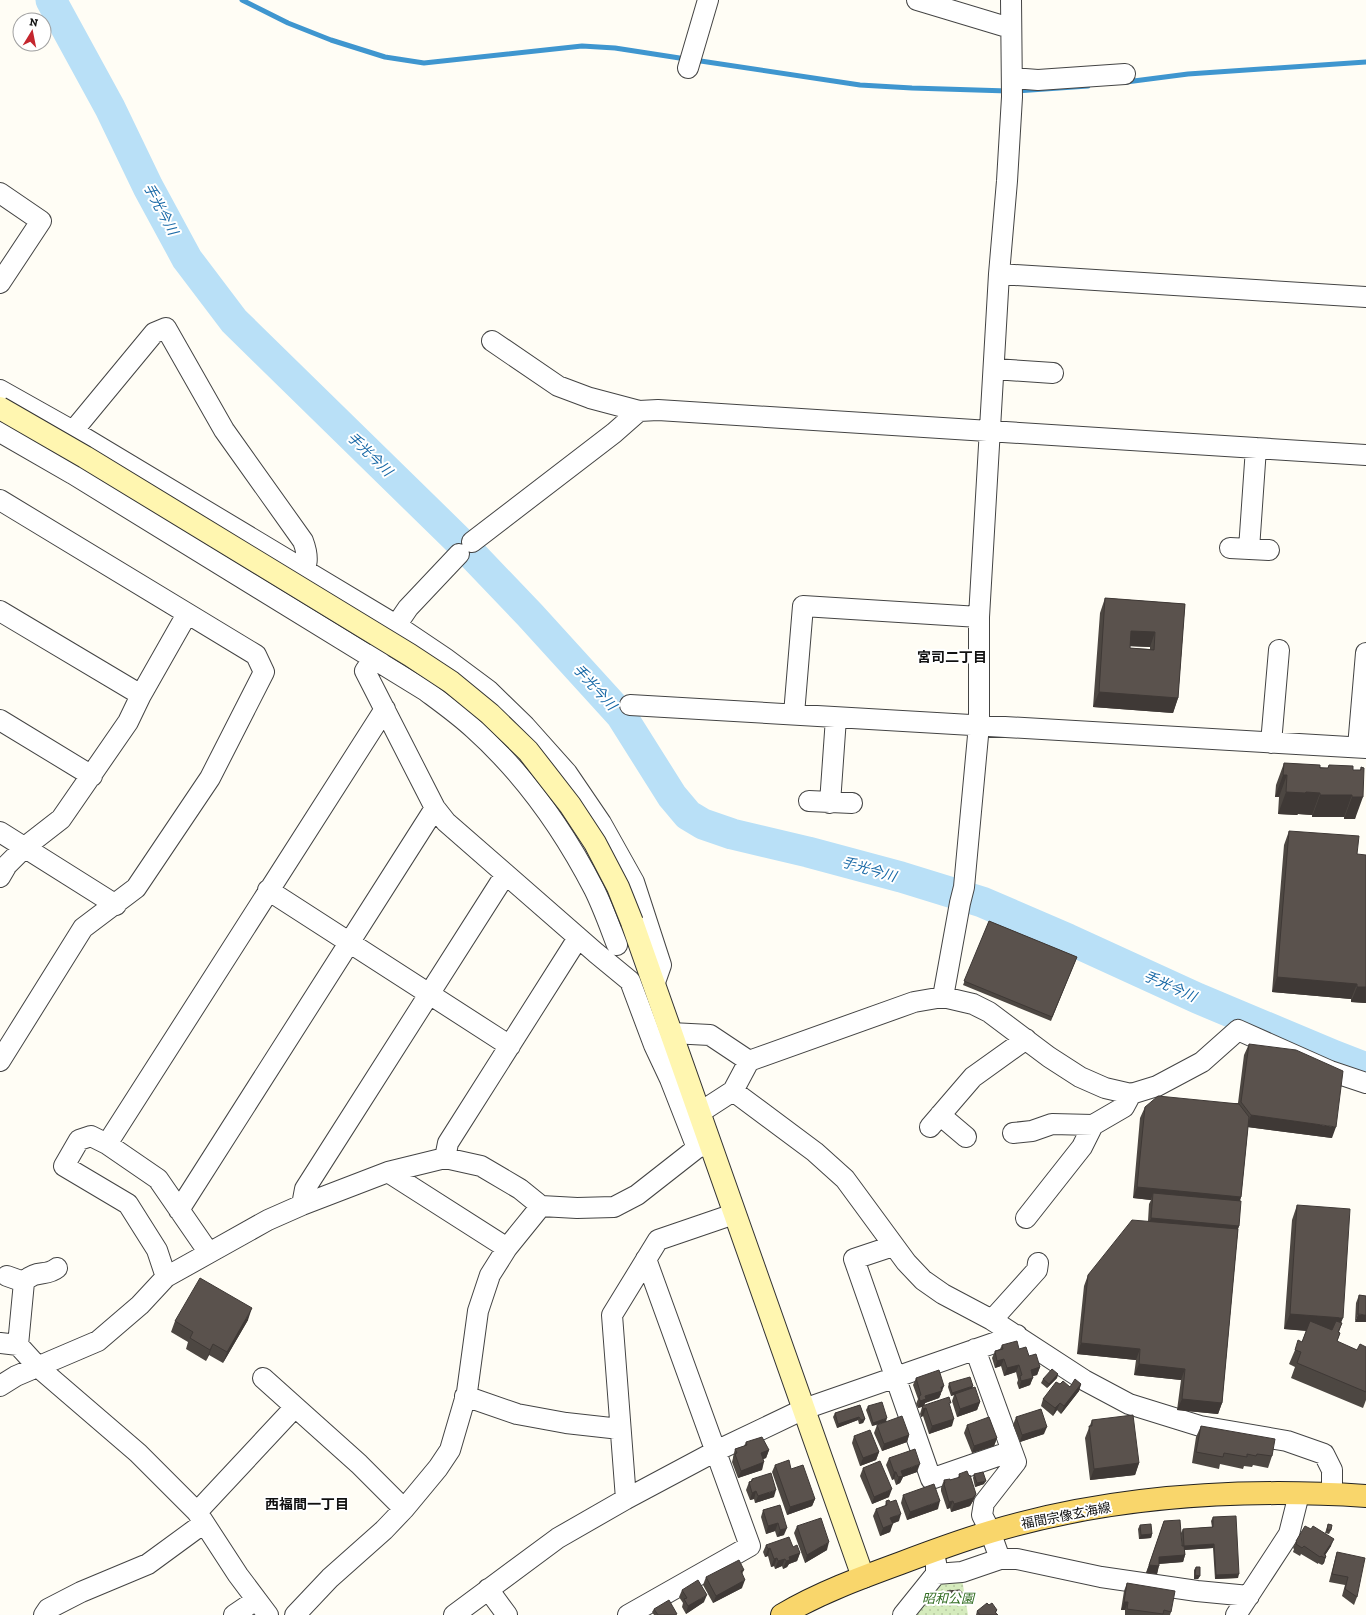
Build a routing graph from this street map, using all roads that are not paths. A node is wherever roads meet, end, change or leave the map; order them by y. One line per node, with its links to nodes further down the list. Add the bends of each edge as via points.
1 (708, 0): 5 (street)
2 (917, 0): 4 (street)
3 (1011, 0): 4 (street)
4 (1010, 28): 7 (street)
5 (688, 68)
6 (1125, 74): 7 (street, via 1038,80)
7 (1012, 78): 9 (street)
8 (0, 193): 10 (street, via 41,221)
9 (999, 274): 11 (street); 13 (street)
10 (0, 283)
11 (1366, 298)
12 (492, 341): 17 (street, via 558,386 590,398)
13 (994, 369): 14 (street); 19 (street)
14 (1053, 373)
15 (0, 390): 18 (street)
16 (0, 408): 54 (street, bridge, via 85,457 457,686 528,751 570,805 595,843 618,887)
17 (639, 411): 19 (street, via 658,410); 30 (street, via 465,548 408,608)
18 (73, 431): 25 (street); 25 (street, via 154,332 166,328 224,430 303,540 308,554)
19 (991, 431): 21 (street); 29 (street)
20 (0, 432): 26 (street)
21 (1256, 448): 22 (street); 24 (street)
22 (1366, 455)
23 (0, 500): 28 (street)
24 (1249, 549)
25 (306, 571): 26 (street); 30 (street)
26 (287, 605): 33 (street)
27 (0, 611): 34 (street)
28 (187, 614): 34 (street); 53 (street, via 256,654 264,672 210,778 136,888)
29 (979, 617): 37 (street, via 803,606); 40 (street)
30 (396, 625): 33 (street); 59 (street, via 488,690 526,726 567,773 601,823 634,882 661,965)
31 (1279, 650): 41 (street)
32 (1366, 653): 42 (street)
33 (374, 658): 36 (street, via 365,671); 57 (street, via 426,691 474,728 518,773 549,813 575,853 595,890)
34 (141, 695): 43 (street, via 128,722)
35 (630, 705): 37 (street)
36 (385, 709): 47 (street); 52 (street)
37 (794, 714): 38 (street)
38 (836, 718): 40 (street); 45 (street)
39 (0, 720): 43 (street)
40 (979, 725): 41 (street); 61 (street, via 962,895)
41 (1272, 743): 42 (street)
42 (1362, 748)
43 (92, 776): 49 (street, via 61,819)
44 (809, 802): 45 (street)
45 (830, 802): 46 (street)
46 (852, 803)
47 (435, 808): 50 (street, via 446,822); 56 (street)
48 (0, 832): 49 (street)
49 (25, 847): 51 (street, via 7,865); 53 (street)
50 (505, 875): 55 (street); 60 (street)
51 (0, 877)
52 (268, 890): 56 (street); 74 (street)
53 (116, 905): 66 (street, via 83,928)
54 (635, 930): 57 (street); 59 (street)
55 (578, 938): 58 (street); 64 (street)
56 (349, 942): 60 (street); 80 (street)
57 (618, 945): 58 (street)
58 (596, 953): 75 (street, via 630,981 654,1045)
59 (654, 985): 62 (street)
60 (429, 994): 64 (street); 78 (street, via 305,1189)
61 (942, 997): 63 (street, via 973,1004); 65 (street, via 914,1002)
62 (671, 1033): 65 (street, via 710,1035); 70 (street)
63 (1026, 1039): 69 (street, via 1080,1077 1105,1088); 73 (street, via 973,1077 935,1121)
64 (510, 1046): 76 (street, via 448,1143)
65 (748, 1060): 68 (street)
66 (0, 1061)
67 (1366, 1083): 69 (street, via 1330,1071 1238,1030 1202,1062 1157,1086)
68 (733, 1091): 70 (street); 83 (street, via 815,1152 844,1179)
69 (1130, 1094): 71 (street, via 1124,1107)
70 (698, 1113): 75 (street)
71 (1093, 1125): 72 (street, via 1052,1124 1032,1131); 82 (street, via 1082,1147)
72 (1014, 1133)
73 (966, 1137)
74 (107, 1144): 80 (street, via 158,1179); 89 (street, via 91,1136 79,1140 64,1166 128,1204 156,1250)
75 (703, 1146): 79 (street, via 637,1195 614,1207); 81 (street)
76 (445, 1158): 77 (street); 79 (street, via 481,1166 520,1189)
77 (388, 1172): 78 (street); 84 (street)
78 (302, 1205): 85 (street, via 268,1220)
79 (541, 1206): 84 (street)
80 (180, 1210): 85 (street)
81 (734, 1214): 86 (street, via 658,1240); 100 (street)
82 (1026, 1218)
83 (893, 1246): 90 (street, via 923,1280 943,1294); 96 (street, via 854,1259)
84 (507, 1248): 98 (street, via 490,1275 478,1311)
85 (209, 1253): 89 (street)
86 (646, 1259): 101 (street, via 612,1315); 102 (street)
87 (1038, 1263): 90 (street, via 1038,1270)
88 (57, 1268): 92 (street, via 16,1279)
89 (166, 1277): 94 (street, via 140,1305 98,1341)
90 (992, 1320): 91 (street)
91 (1016, 1335): 93 (street); 105 (street, via 1084,1380 1129,1404 1200,1426 1287,1441 1324,1454 1332,1470)
92 (9, 1344): 94 (street)
93 (975, 1349): 96 (street); 103 (street)
94 (38, 1367): 97 (street); 109 (street, via 138,1453)
95 (263, 1378): 99 (street)
96 (895, 1378): 100 (street); 103 (street, via 931,1479)
97 (0, 1386)
98 (465, 1396): 101 (street, via 517,1414 566,1424); 108 (street, via 450,1450)
99 (295, 1407): 108 (street, via 359,1464); 109 (street)
100 (804, 1409): 102 (street); 114 (street)
101 (620, 1429): 107 (street)
102 (716, 1451): 107 (street); 123 (street, via 750,1546)
103 (1012, 1451): 110 (street, via 1016,1462 984,1503 982,1515)
104 (1299, 1494): 105 (main road, 福間宗像玄海線); 110 (main road, 福間宗像玄海線, via 1157,1500 1054,1516); 116 (street, via 1289,1534)
105 (1332, 1494): 106 (main road, 福間宗像玄海線)
106 (1366, 1496)
107 (626, 1499): 115 (street, via 558,1538)
108 (404, 1509): 120 (street, via 330,1578)
109 (200, 1518): 117 (street); 118 (street, via 148,1564 81,1592 48,1609)
110 (990, 1532): 111 (main road, 福間宗像玄海線); 112 (street)
111 (935, 1550): 113 (street); 114 (main road, 福間宗像玄海線)
112 (1000, 1558): 113 (street, via 962,1572); 116 (street, via 1048,1564 1101,1578)
113 (936, 1574): 125 (street)
114 (863, 1577): 124 (main road, 福間宗像玄海線)
115 (488, 1589): 121 (street); 122 (street)
116 (1249, 1596): 126 (street)
117 (262, 1608): 119 (street)
118 (44, 1615)
119 (234, 1615)
120 (295, 1615)
121 (454, 1615)
122 (507, 1615)
123 (628, 1615)
124 (782, 1615)
125 (904, 1615)
126 (1236, 1615)

